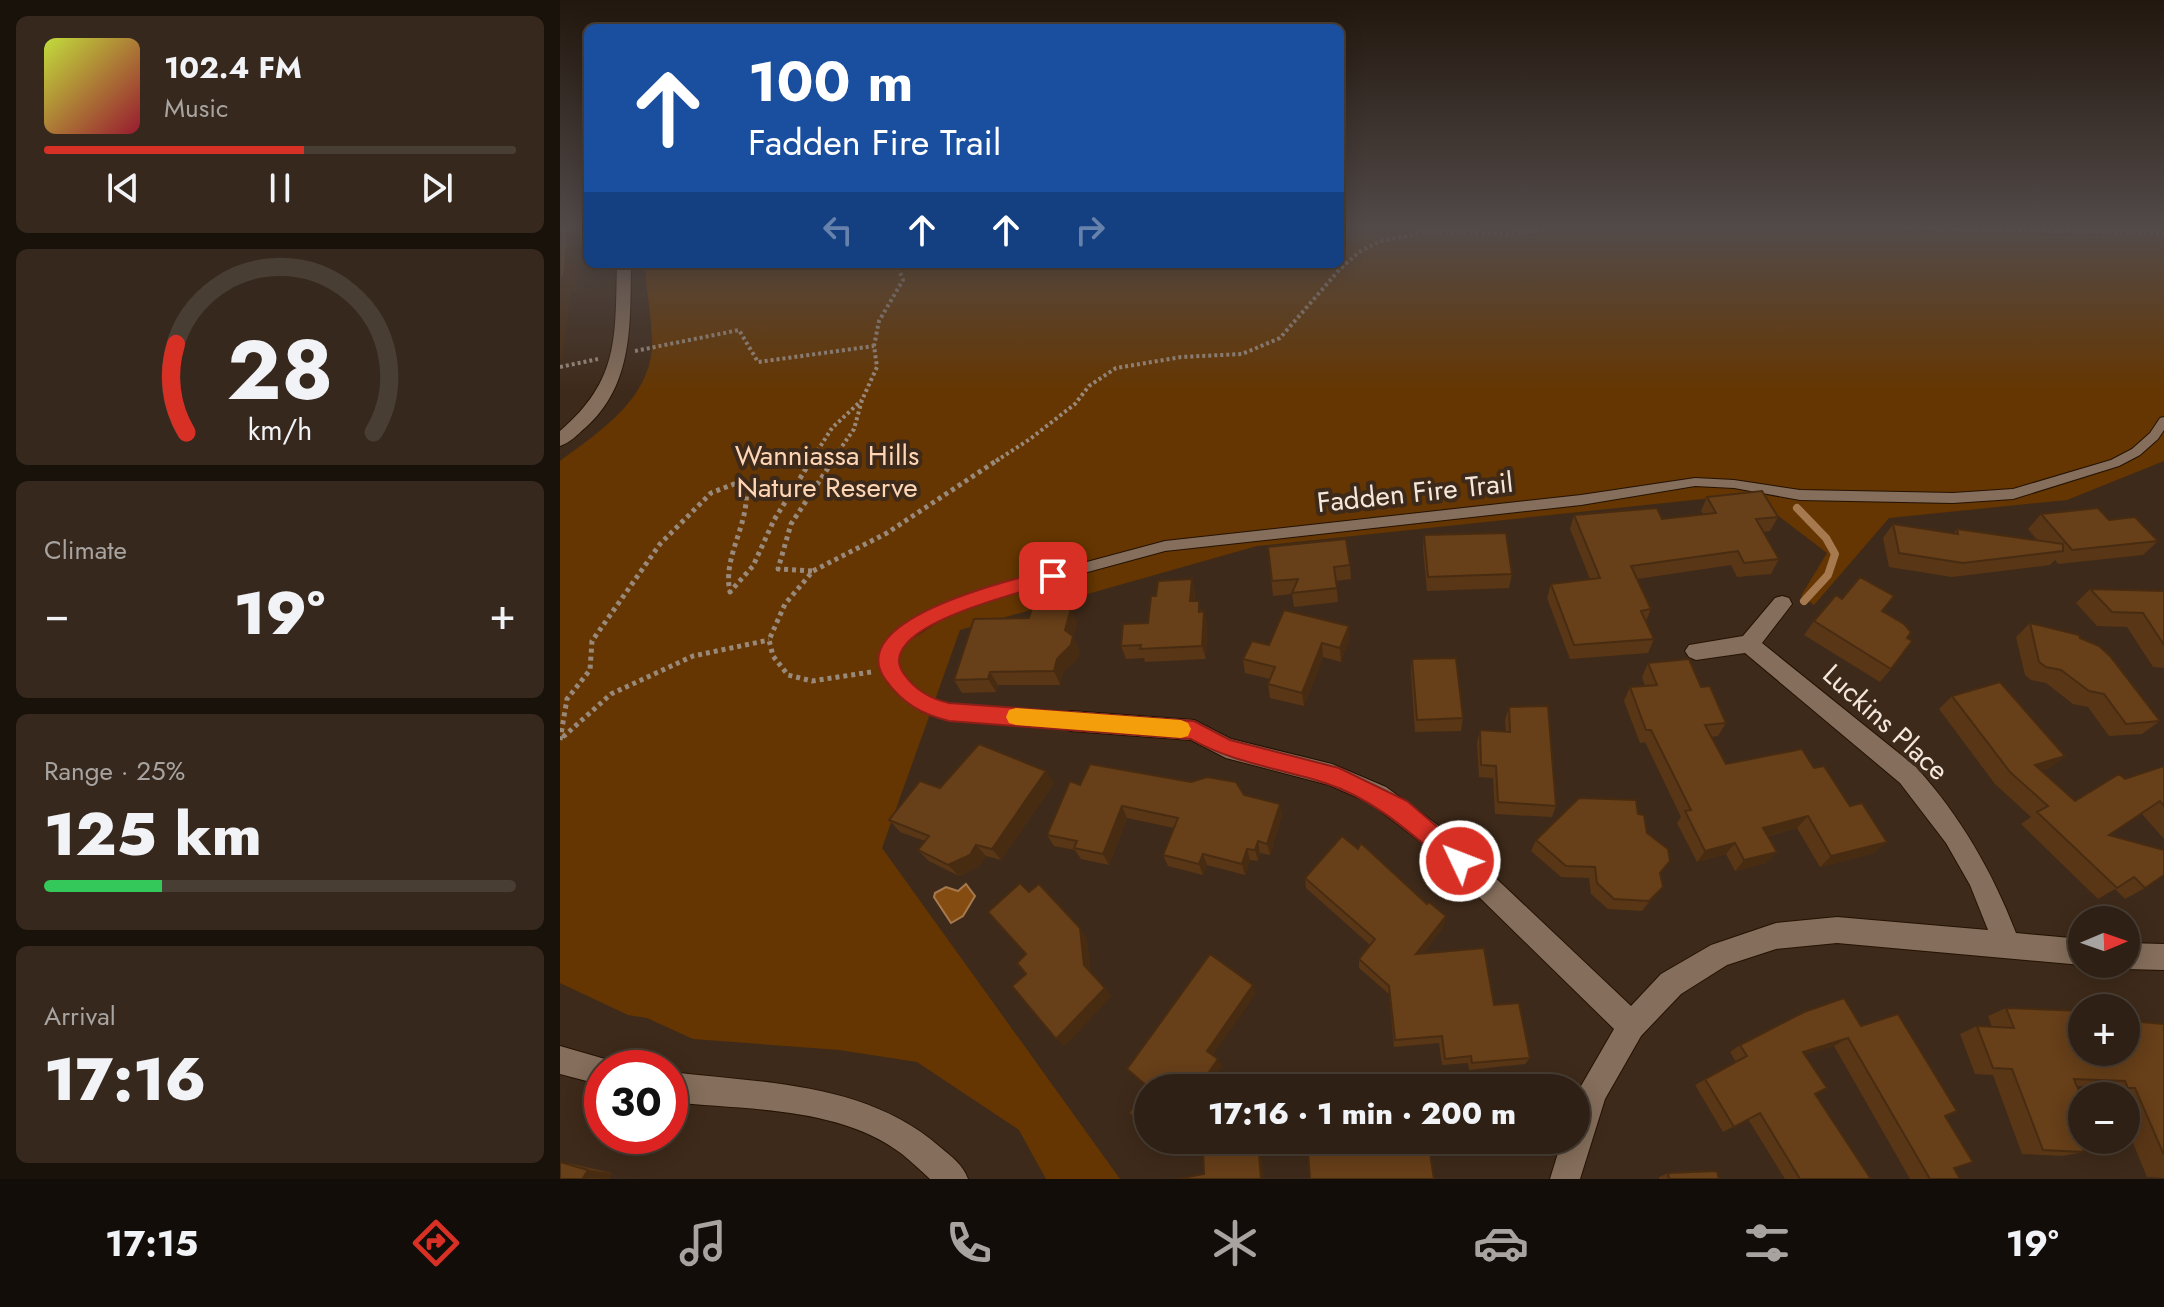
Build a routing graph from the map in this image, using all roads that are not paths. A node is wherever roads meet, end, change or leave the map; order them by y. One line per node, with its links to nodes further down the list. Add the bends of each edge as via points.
1 (623, 283): 3 (street, via 621,354 608,390)
2 (2164, 421): 7 (lane, Fadden Fire Trail, via 2136,452 2115,463 2013,494 1800,495 1695,482 1581,500 1165,546 946,609 897,640 889,653 888,668 902,688 926,706)
3 (560, 440)
4 (1782, 604): 5 (street)
5 (1749, 644): 6 (street); 8 (street, Luckins Place, via 1930,798 1967,849)
6 (1696, 651)
7 (1071, 721): 12 (street, via 1194,730 1226,748 1332,775 1378,795 1438,840)
8 (2007, 945): 9 (street); 12 (street, via 1837,930 1776,936 1720,954 1671,984)
9 (2068, 951)
10 (2140, 956): 11 (street)
11 (2164, 957)
12 (1631, 1026): 17 (street, via 1592,1093)
13 (560, 1060): 14 (street)
14 (584, 1066)
15 (688, 1089): 16 (street, via 850,1112 911,1142)
16 (953, 1179)
17 (1565, 1179)

